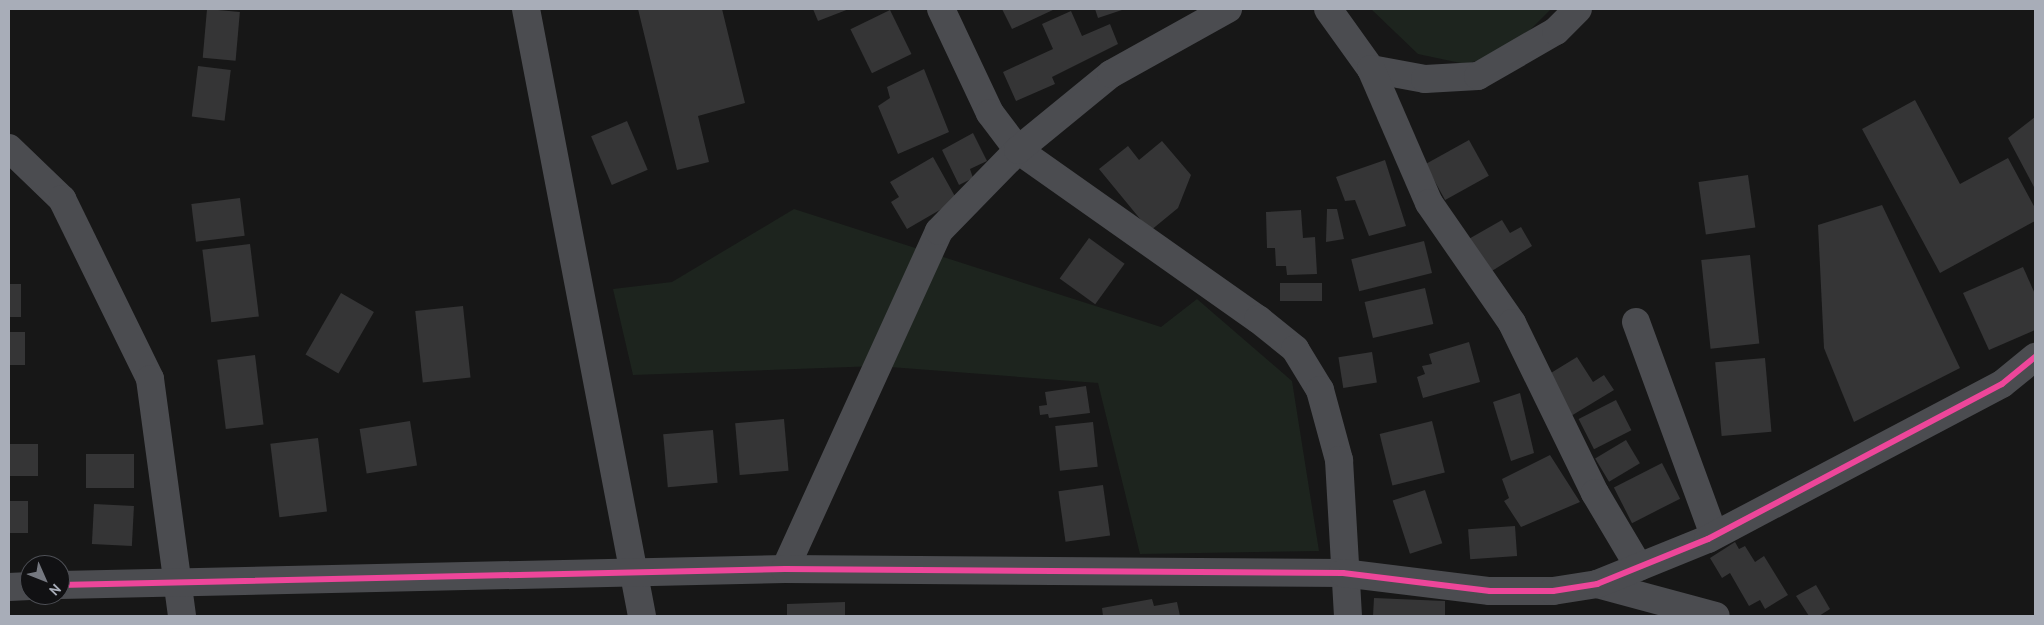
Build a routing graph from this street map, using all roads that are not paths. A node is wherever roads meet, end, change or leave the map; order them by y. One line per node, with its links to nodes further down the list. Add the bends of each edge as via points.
1 (526, 9): 14 (street)
2 (941, 9): 8 (street, via 990,113)
3 (1228, 9): 8 (street, via 1111,74)
4 (1328, 9): 6 (street)
5 (1578, 9): 6 (street, via 1556,31 1478,76 1425,78)
6 (1371, 69): 12 (street, via 1429,203 1512,323 1594,493)
7 (9, 148): 16 (street, via 62,199 150,379)
8 (1018, 150): 13 (street, via 939,231); 15 (street, via 1258,319 1295,349 1320,390 1339,460)
9 (1636, 322): 11 (street)
10 (2035, 357): 11 (street, via 2002,384)
11 (1714, 536): 12 (street)
12 (1639, 567): 17 (street)
13 (785, 569): 14 (street); 15 (street)
14 (635, 570): 16 (street); 20 (street)
15 (1343, 574): 17 (street, via 1490,591 1553,591); 21 (street)
16 (175, 581): 18 (street); 19 (street)
17 (1597, 584): 22 (street)
18 (70, 585)
19 (182, 616)
20 (642, 616)
21 (1348, 616)
22 (1716, 616)

